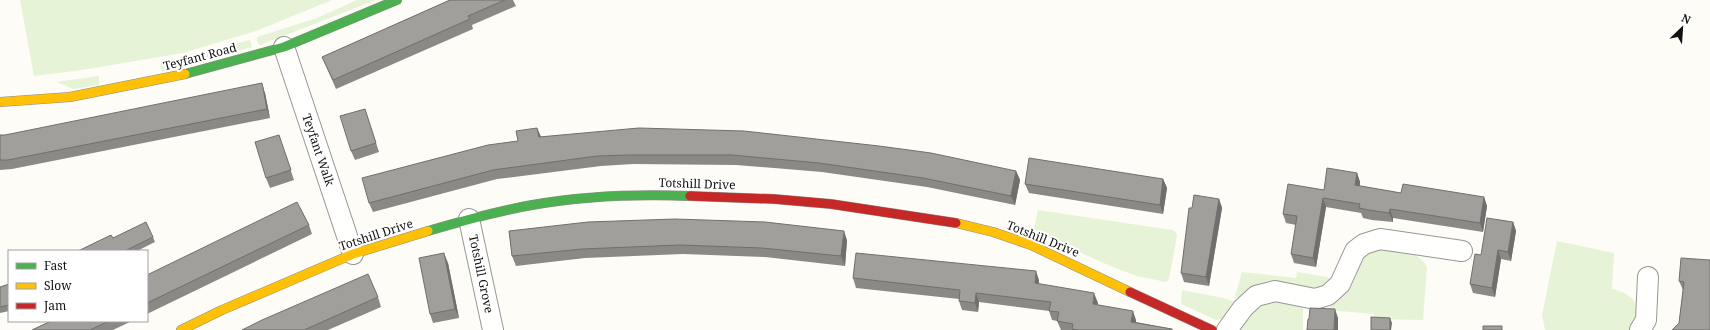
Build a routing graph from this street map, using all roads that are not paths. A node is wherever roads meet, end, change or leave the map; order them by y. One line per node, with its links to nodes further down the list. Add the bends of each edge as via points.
1 (396, 0): 2 (street, Teyfant Road)
2 (284, 47): 3 (street, Teyfant Road, via 178,76 78,96); 6 (street, Teyfant Walk)
3 (0, 102)
4 (469, 219): 6 (street, Totshill Drive); 9 (street, Totshill Grove); 10 (street, Totshill Drive, via 532,205 593,198 657,195 774,199 888,211 970,226 1027,243)
5 (1462, 251): 11 (street, via 1380,239 1364,244 1355,251 1340,284 1328,295 1314,299 1275,291 1256,296 1243,308)
6 (353, 254): 8 (street, Totshill Drive)
7 (1648, 277): 12 (street, via 1646,320)
8 (181, 330)
9 (493, 330)
10 (1212, 330)
11 (1227, 330)
12 (1640, 330)

